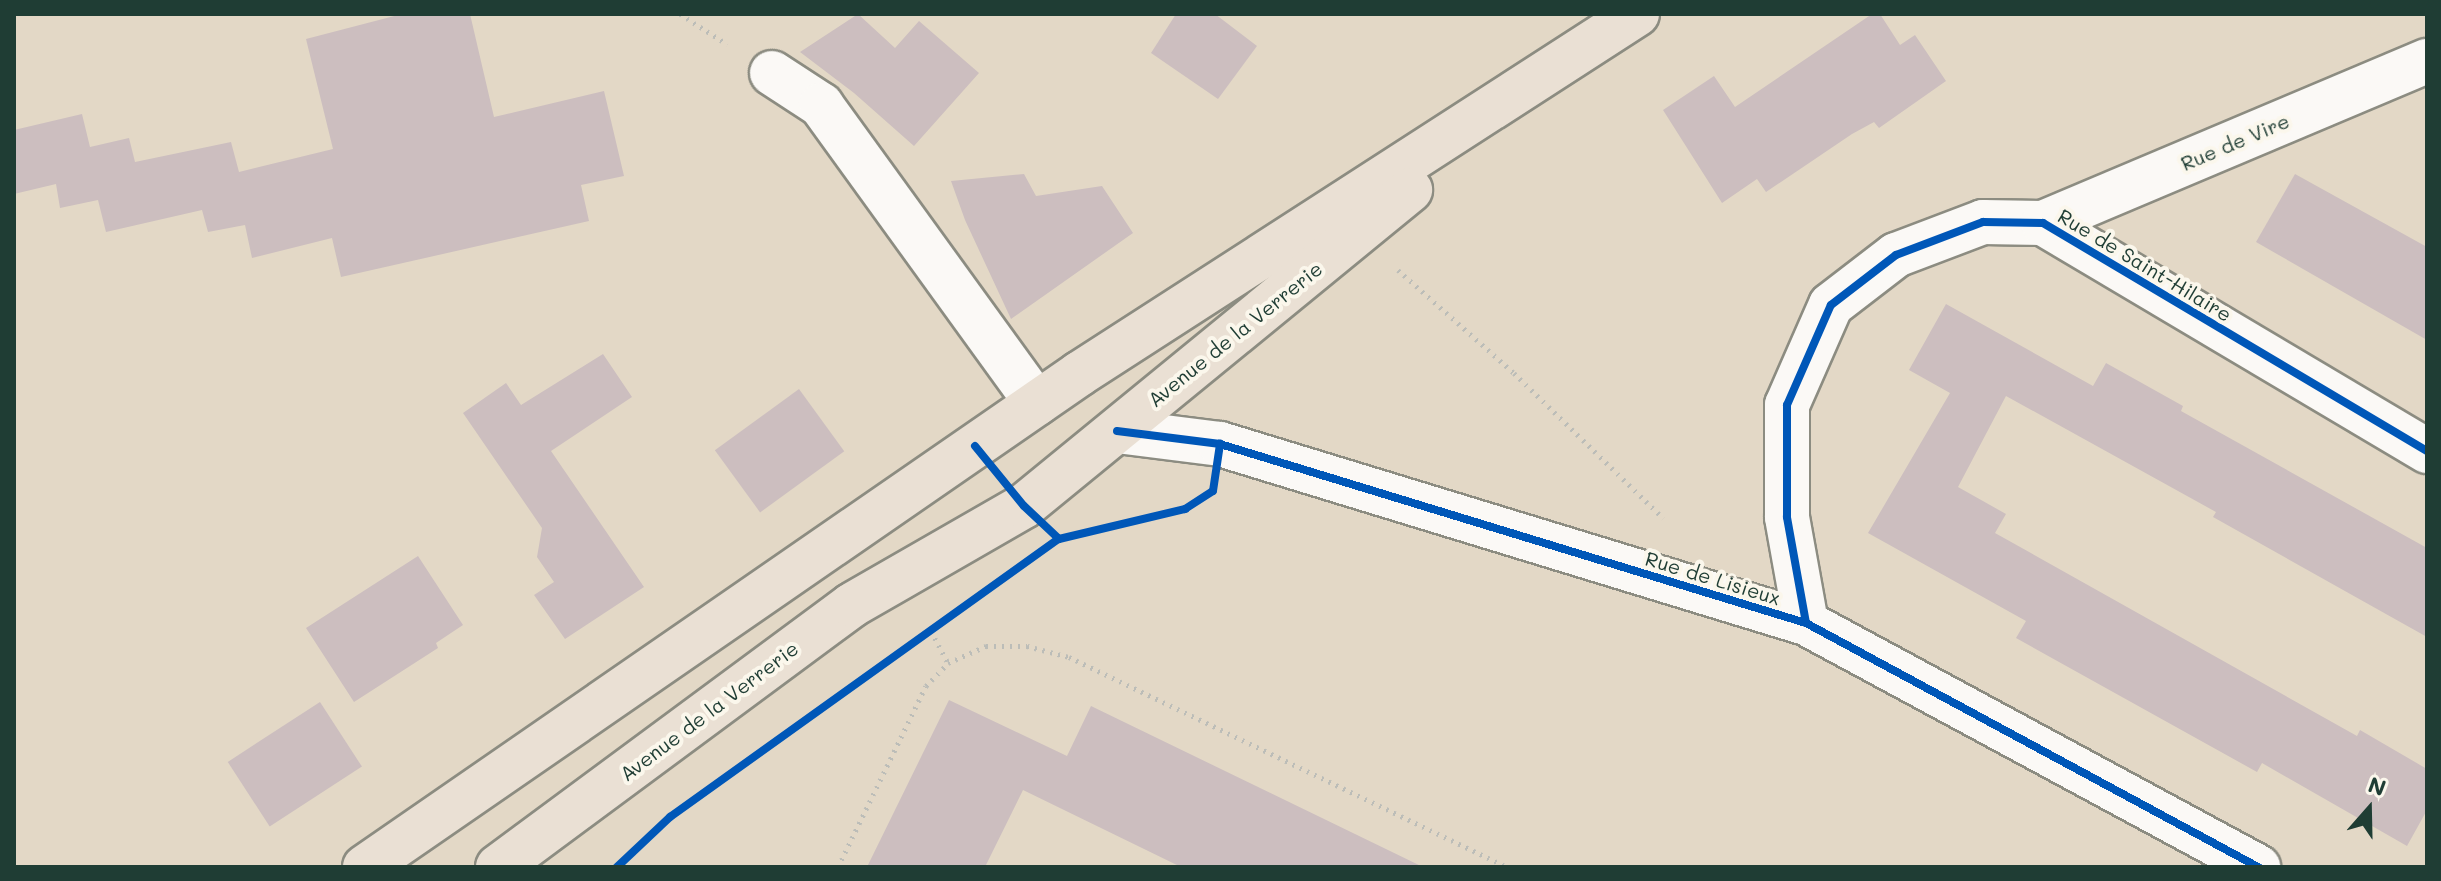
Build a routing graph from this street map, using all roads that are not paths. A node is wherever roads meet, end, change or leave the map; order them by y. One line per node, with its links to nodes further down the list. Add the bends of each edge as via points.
1 (1637, 14): 2 (main road, Avenue de la Verrerie)
2 (1567, 61): 6 (main road, Avenue de la Verrerie); 7 (main road, Avenue de la Verrerie)
3 (2427, 61): 5 (street, Rue de Vire)
4 (772, 73): 6 (street, via 821,105)
5 (2043, 223): 8 (street, Rue de Saint-Hilaire); 9 (street, Rue de Saint-Hilaire, via 1983,222 1896,255 1831,305 1787,405 1787,517)
6 (1037, 403): 10 (main road, Avenue de la Verrerie)
7 (1117, 431): 9 (street, Rue de Lisieux, via 1220,444); 11 (main road, Avenue de la Verrerie, via 1024,506 852,605)
8 (2427, 451)
9 (1806, 623): 12 (street, Rue de Lisieux)
10 (365, 867)
11 (498, 867)
12 (2258, 867)

